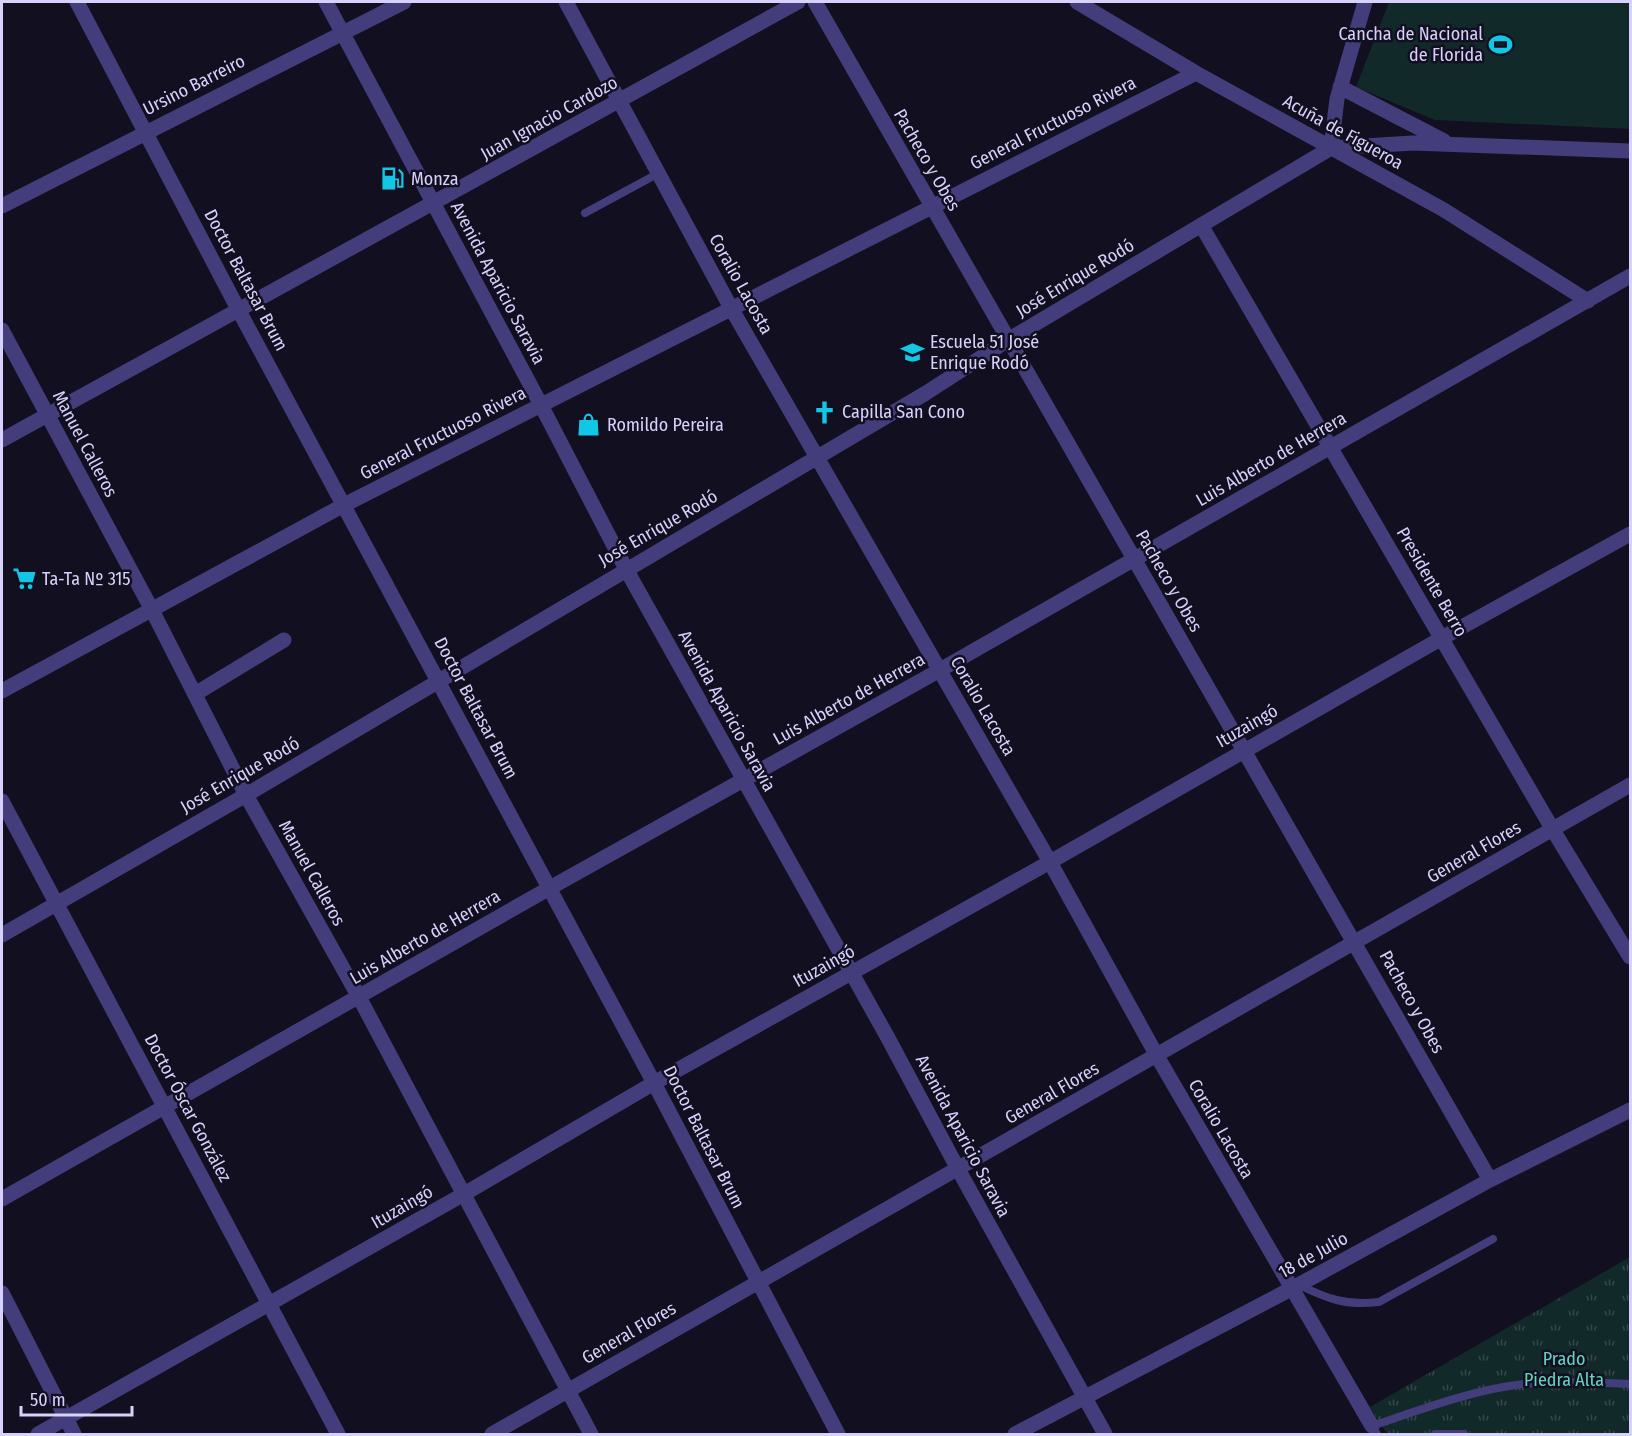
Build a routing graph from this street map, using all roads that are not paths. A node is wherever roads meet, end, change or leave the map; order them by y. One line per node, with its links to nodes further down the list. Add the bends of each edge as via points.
1 (77, 2): 13 (street, Doctor Baltasar Brum)
2 (326, 2): 9 (street, Avenida Aparicio Saravia)
3 (404, 2): 9 (street, Ursino Barreiro)
4 (566, 2): 12 (street, Coralio Lacosta)
5 (798, 2): 12 (street, Juan Ignacio Cardozo)
6 (815, 2): 20 (street, Pacheco y Obes)
7 (1077, 2): 10 (street, Acuña de Figueroa)
8 (1365, 2): 11 (street)
9 (343, 32): 13 (street, Ursino Barreiro); 18 (street, Avenida Aparicio Saravia)
10 (1196, 73): 15 (street, Acuña de Figueroa); 20 (street, General Fructuoso Rivera)
11 (1340, 87): 14 (street); 15 (street)
12 (620, 101): 17 (street, Coralio Lacosta); 18 (street, Juan Ignacio Cardozo)
13 (145, 132): 19 (street, Ursino Barreiro); 26 (street, Doctor Baltasar Brum)
14 (1450, 144): 15 (street); 16 (street)
15 (1331, 148): 22 (street, José Enrique Rodó); 24 (street, Acuña de Figueroa, via 1444,210)
16 (1630, 151)
17 (659, 173): 21 (lane); 25 (street, Coralio Lacosta)
18 (433, 203): 26 (street, Juan Ignacio Cardozo); 29 (street, Avenida Aparicio Saravia)
19 (2, 206)
20 (931, 207): 25 (street, General Fructuoso Rivera); 28 (street, Pacheco y Obes)
21 (585, 213)
22 (1201, 225): 28 (street, José Enrique Rodó); 32 (street, Presidente Berro)
23 (1630, 276): 24 (street, Luis Alberto de Herrera)
24 (1588, 301): 32 (street, Luis Alberto de Herrera)
25 (731, 308): 29 (street, General Fructuoso Rivera); 33 (street, Coralio Lacosta)
26 (238, 309): 30 (street, Juan Ignacio Cardozo); 34 (street, Doctor Baltasar Brum)
27 (2, 330): 30 (street, Manuel Calleros)
28 (1008, 340): 33 (street, José Enrique Rodó); 36 (street, Pacheco y Obes)
29 (541, 405): 34 (street, General Fructuoso Rivera); 37 (street, Avenida Aparicio Saravia)
30 (47, 415): 31 (street, Juan Ignacio Cardozo); 38 (street, Manuel Calleros)
31 (2, 440)
32 (1332, 447): 36 (street, Luis Alberto de Herrera); 39 (street, Presidente Berro)
33 (817, 457): 37 (street, José Enrique Rodó); 41 (street, Coralio Lacosta)
34 (344, 505): 38 (street, General Fructuoso Rivera); 42 (street, Doctor Baltasar Brum)
35 (1630, 534): 39 (street, Ituzaingó)
36 (1134, 560): 41 (street, Luis Alberto de Herrera); 45 (street, Pacheco y Obes)
37 (626, 569): 42 (street, José Enrique Rodó); 46 (street, Avenida Aparicio Saravia)
38 (152, 610): 43 (street, General Fructuoso Rivera); 44 (street, Manuel Calleros)
39 (1442, 638): 45 (street, Ituzaingó); 50 (street, Presidente Berro)
40 (284, 640): 44 (street)
41 (940, 670): 46 (street, Luis Alberto de Herrera); 51 (street, Coralio Lacosta)
42 (439, 680): 48 (street, José Enrique Rodó); 52 (street, Doctor Baltasar Brum)
43 (2, 691)
44 (195, 694): 48 (street, Manuel Calleros)
45 (1245, 750): 51 (street, Ituzaingó); 55 (street, Pacheco y Obes)
46 (744, 780): 52 (street, Luis Alberto de Herrera); 57 (street, Avenida Aparicio Saravia)
47 (1630, 785): 50 (street, General Flores)
48 (246, 795): 53 (street, José Enrique Rodó); 58 (street, Manuel Calleros)
49 (2, 801): 53 (street, Doctor Óscar González)
50 (1553, 830): 55 (street, General Flores); 56 (street, Presidente Berro)
51 (1050, 862): 57 (street, Ituzaingó); 59 (street, Coralio Lacosta)
52 (548, 889): 58 (street, Luis Alberto de Herrera); 60 (street, Doctor Baltasar Brum)
53 (56, 902): 54 (street, José Enrique Rodó); 61 (street, Doctor Óscar González)
54 (2, 934)
55 (1356, 942): 59 (street, General Flores); 64 (street, Pacheco y Obes)
56 (1630, 957)
57 (851, 974): 60 (street, Ituzaingó); 63 (street, Avenida Aparicio Saravia)
58 (359, 997): 61 (street, Luis Alberto de Herrera); 65 (street, Manuel Calleros)
59 (1157, 1056): 63 (street, General Flores); 69 (street, Coralio Lacosta)
60 (654, 1083): 65 (street, Ituzaingó); 68 (street, Doctor Baltasar Brum)
61 (165, 1106): 66 (street, Luis Alberto de Herrera); 71 (street, Doctor Óscar González)
62 (1630, 1110): 64 (street, 18 de Julio)
63 (958, 1169): 68 (street, General Flores); 74 (street, Avenida Aparicio Saravia)
64 (1490, 1180): 69 (street, 18 de Julio)
65 (464, 1194): 71 (street, Ituzaingó); 73 (street, Manuel Calleros)
66 (2, 1199)
67 (1493, 1239): 69 (lane, via 1379,1302 1361,1304 1326,1299)
68 (757, 1282): 73 (street, General Flores); 82 (street, Doctor Baltasar Brum)
69 (1295, 1287): 74 (street, 18 de Julio); 76 (street, Coralio Lacosta)
70 (2, 1293): 75 (street)
71 (269, 1305): 75 (street, Ituzaingó); 79 (street, Doctor Óscar González)
72 (1630, 1384): 76 (lane, via 1522,1384 1431,1406)
73 (568, 1391): 80 (street, General Flores); 81 (street, Manuel Calleros)
74 (1084, 1398): 83 (street, 18 de Julio); 84 (street, Avenida Aparicio Saravia)
75 (66, 1419): 77 (street, Ituzaingó); 78 (street)
76 (1374, 1430)
77 (38, 1434)
78 (74, 1434)
79 (338, 1434)
80 (492, 1434)
81 (591, 1434)
82 (838, 1434)
83 (1015, 1434)
84 (1105, 1434)
85 (1435, 1434): 86 (lane)
86 (1464, 1434)

